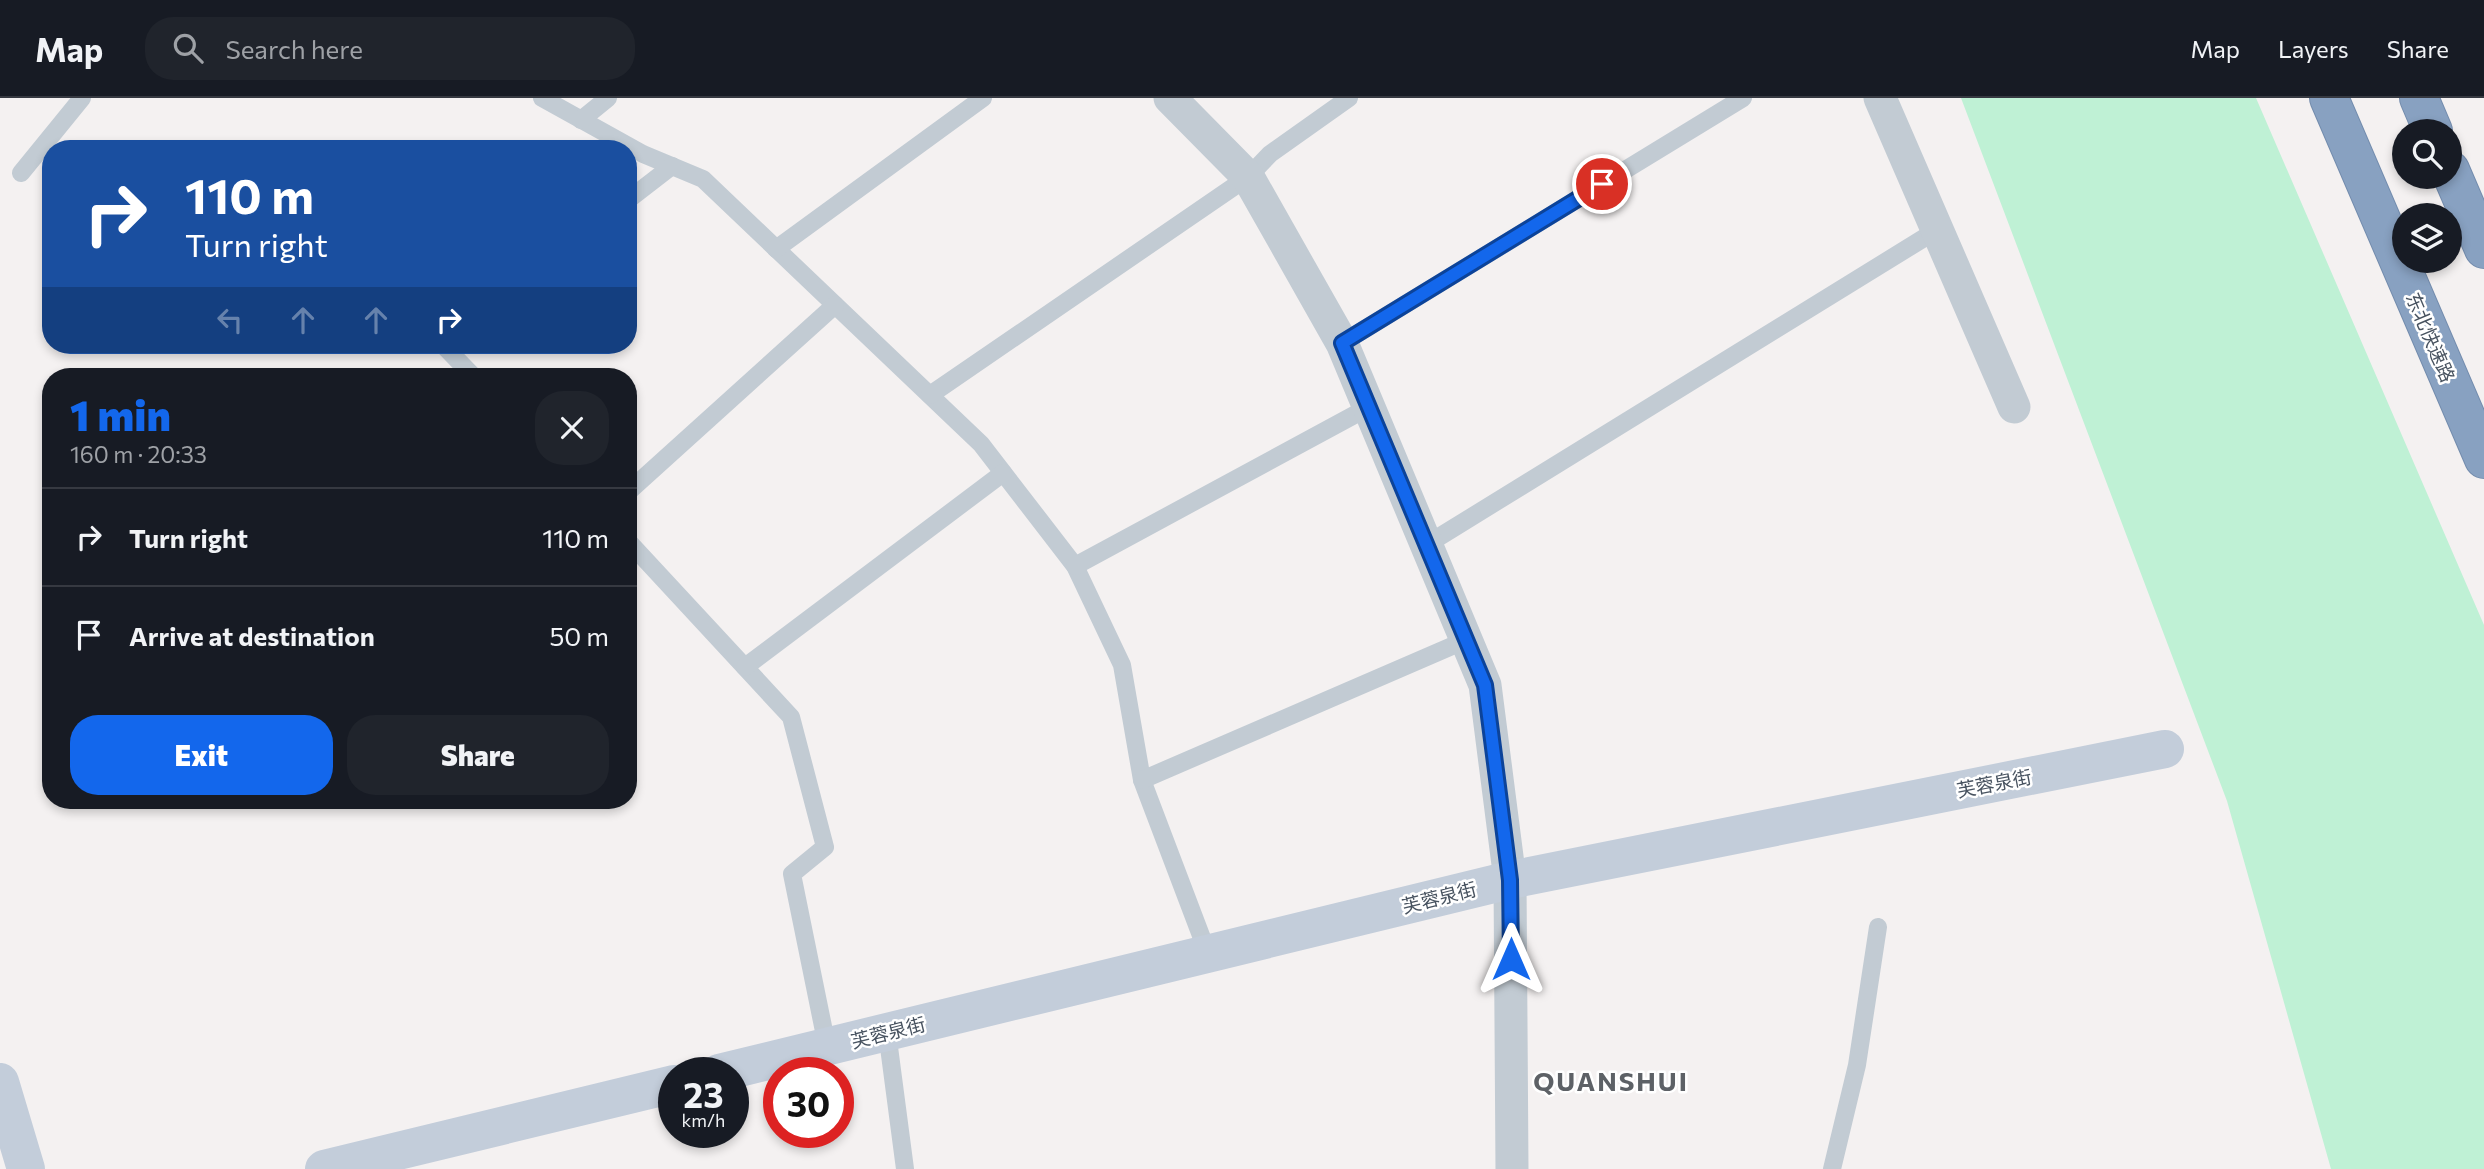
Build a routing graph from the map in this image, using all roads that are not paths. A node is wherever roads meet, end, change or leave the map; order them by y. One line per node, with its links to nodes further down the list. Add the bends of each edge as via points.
1 (82, 98): 13 (lane)
2 (542, 98): 12 (lane)
3 (608, 98): 12 (lane)
4 (984, 98): 23 (lane)
5 (1170, 98): 19 (street)
6 (1349, 98): 19 (lane, via 1270,154)
7 (1743, 98): 26 (lane)
8 (1880, 98): 22 (street)
9 (2329, 98): 32 (highway, 东北快速路)
10 (2419, 98): 11 (highway)
11 (2429, 119)
12 (581, 120): 14 (lane)
13 (48, 140)
14 (617, 140)
15 (42, 148): 18 (lane)
16 (637, 151): 17 (lane)
17 (672, 166): 21 (lane); 23 (lane, via 703,179)
18 (22, 173)
19 (1248, 177): 26 (street); 29 (lane)
20 (2458, 189): 24 (highway)
21 (637, 193)
22 (1937, 230): 31 (street); 35 (lane)
23 (776, 249): 25 (lane)
24 (2484, 249)
25 (835, 305): 29 (lane); 34 (lane)
26 (1342, 343): 30 (street)
27 (452, 354): 28 (lane)
28 (465, 368)
29 (930, 395): 33 (lane, via 981,444)
30 (1369, 407): 35 (street); 37 (lane)
31 (2014, 407)
32 (2484, 460)
33 (1003, 473): 37 (lane); 39 (lane)
34 (637, 484)
35 (1426, 545): 38 (street)
36 (637, 551): 39 (lane)
37 (1075, 566): 41 (lane, via 1122,665)
38 (1466, 640): 41 (lane); 42 (street, via 1485,685)
39 (745, 667): 46 (lane, via 791,717 825,847 792,874)
40 (2165, 749): 42 (street, 芙蓉泉街)
41 (1142, 780): 44 (lane)
42 (1510, 880): 44 (street, 芙蓉泉街); 53 (street)
43 (1878, 927): 54 (lane, via 1857,1065)
44 (1208, 954): 45 (street, 芙蓉泉街)
45 (887, 1032): 46 (street, 芙蓉泉街); 52 (lane)
46 (827, 1046): 47 (street, 芙蓉泉街)
47 (749, 1066)
48 (0, 1082): 50 (street)
49 (658, 1088): 51 (street)
50 (26, 1169)
51 (324, 1169)
52 (905, 1169)
53 (1512, 1169)
54 (1832, 1169)

